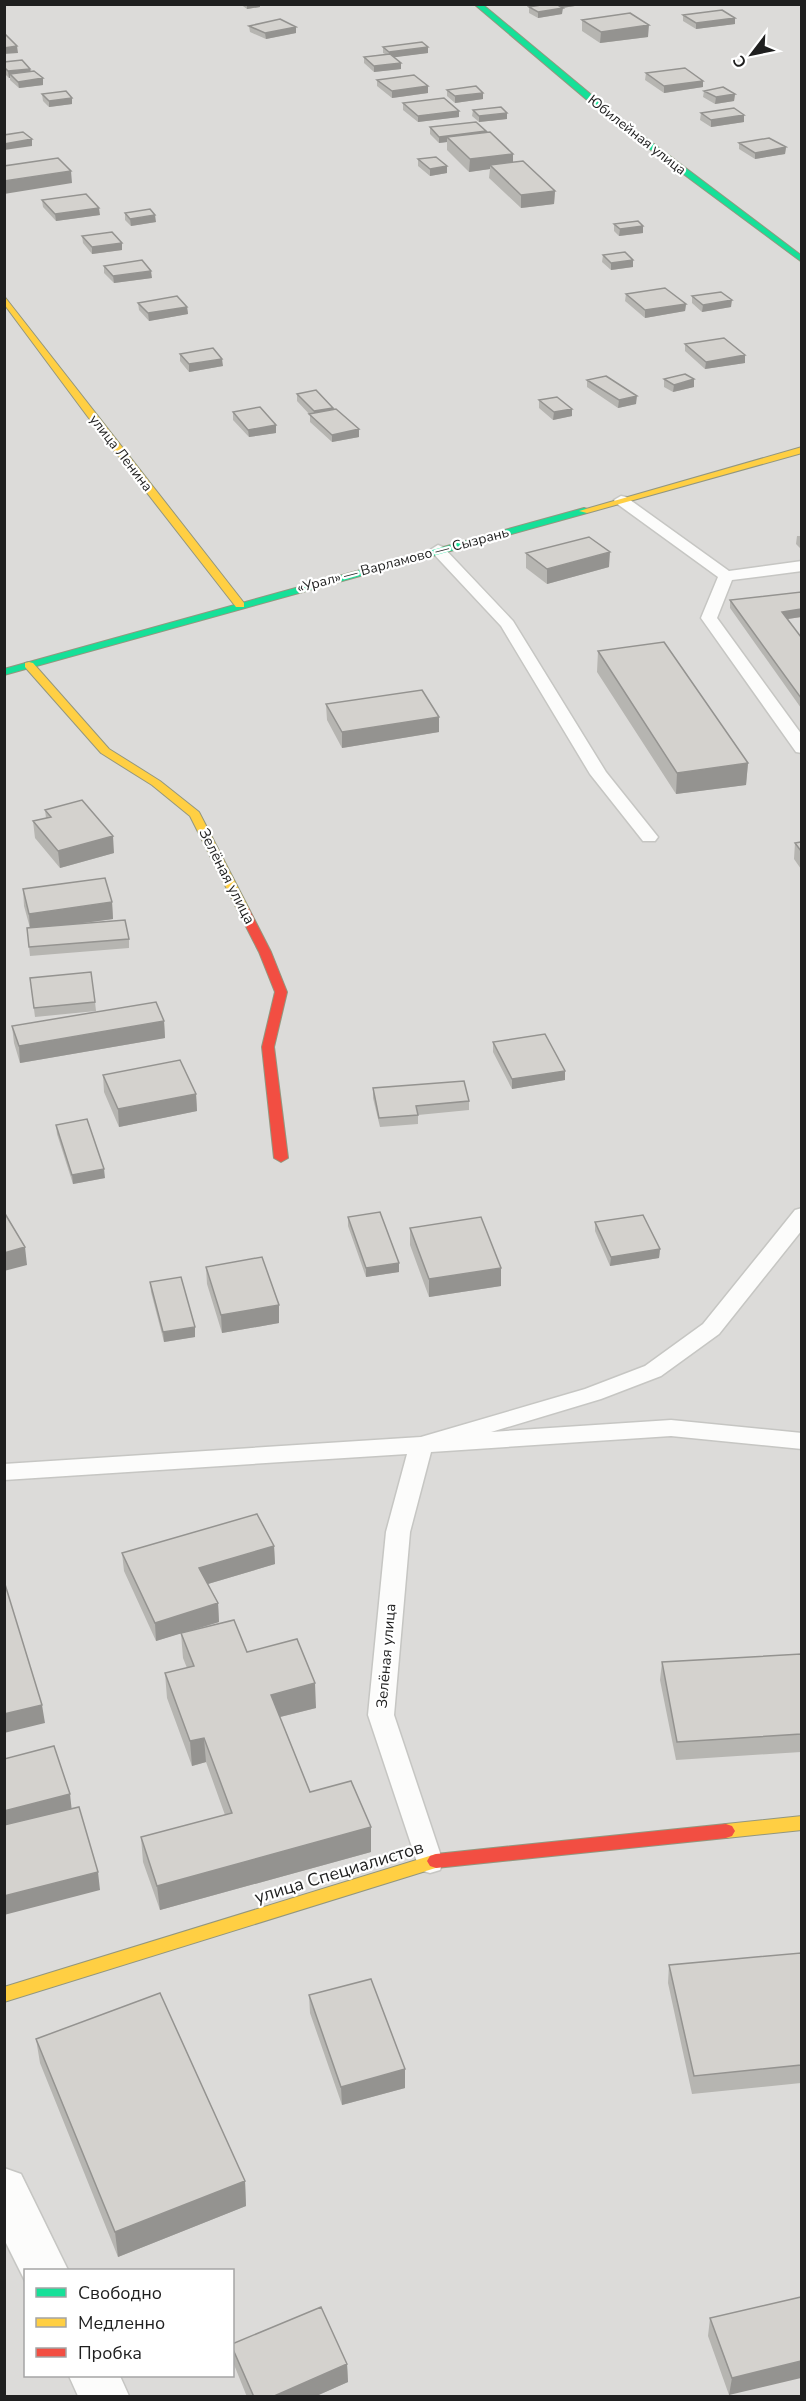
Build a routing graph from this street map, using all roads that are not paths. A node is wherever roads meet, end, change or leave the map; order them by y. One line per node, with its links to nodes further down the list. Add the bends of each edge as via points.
1 (477, 4): 2 (street, Юбилейная улица, via 615,119)
2 (801, 260)
3 (4, 298): 9 (street, улица Ленина)
4 (801, 450): 5 (street, «Урал» — Варламово — Сызрань)
5 (621, 500): 6 (street, «Урал» — Варламово — Сызрань); 8 (lane)
6 (438, 550): 9 (street, «Урал» — Варламово — Сызрань); 13 (lane, via 507,624 599,774)
7 (801, 566): 8 (lane)
8 (726, 576): 12 (lane, via 709,618)
9 (240, 605): 10 (street, «Урал» — Варламово — Сызрань)
10 (29, 665): 11 (street, «Урал» — Варламово — Сызрань); 14 (street, Зелёная улица, via 105,752 156,783 195,814 281,992 268,1047)
11 (4, 672)
12 (801, 748)
13 (649, 837)
14 (281, 1158)
15 (801, 1215): 17 (lane, via 711,1329 653,1371 592,1394)
16 (801, 1441): 17 (lane, via 671,1428)
17 (420, 1445): 18 (lane); 20 (lane, Зелёная улица, via 398,1532 381,1715)
18 (4, 1472)
19 (801, 1823): 20 (street, улица Специалистов)
20 (430, 1862): 21 (street, улица Специалистов)
21 (4, 1995)
22 (4, 2189): 23 (street)
23 (43, 2269)
24 (94, 2377): 25 (street)
25 (104, 2397)

